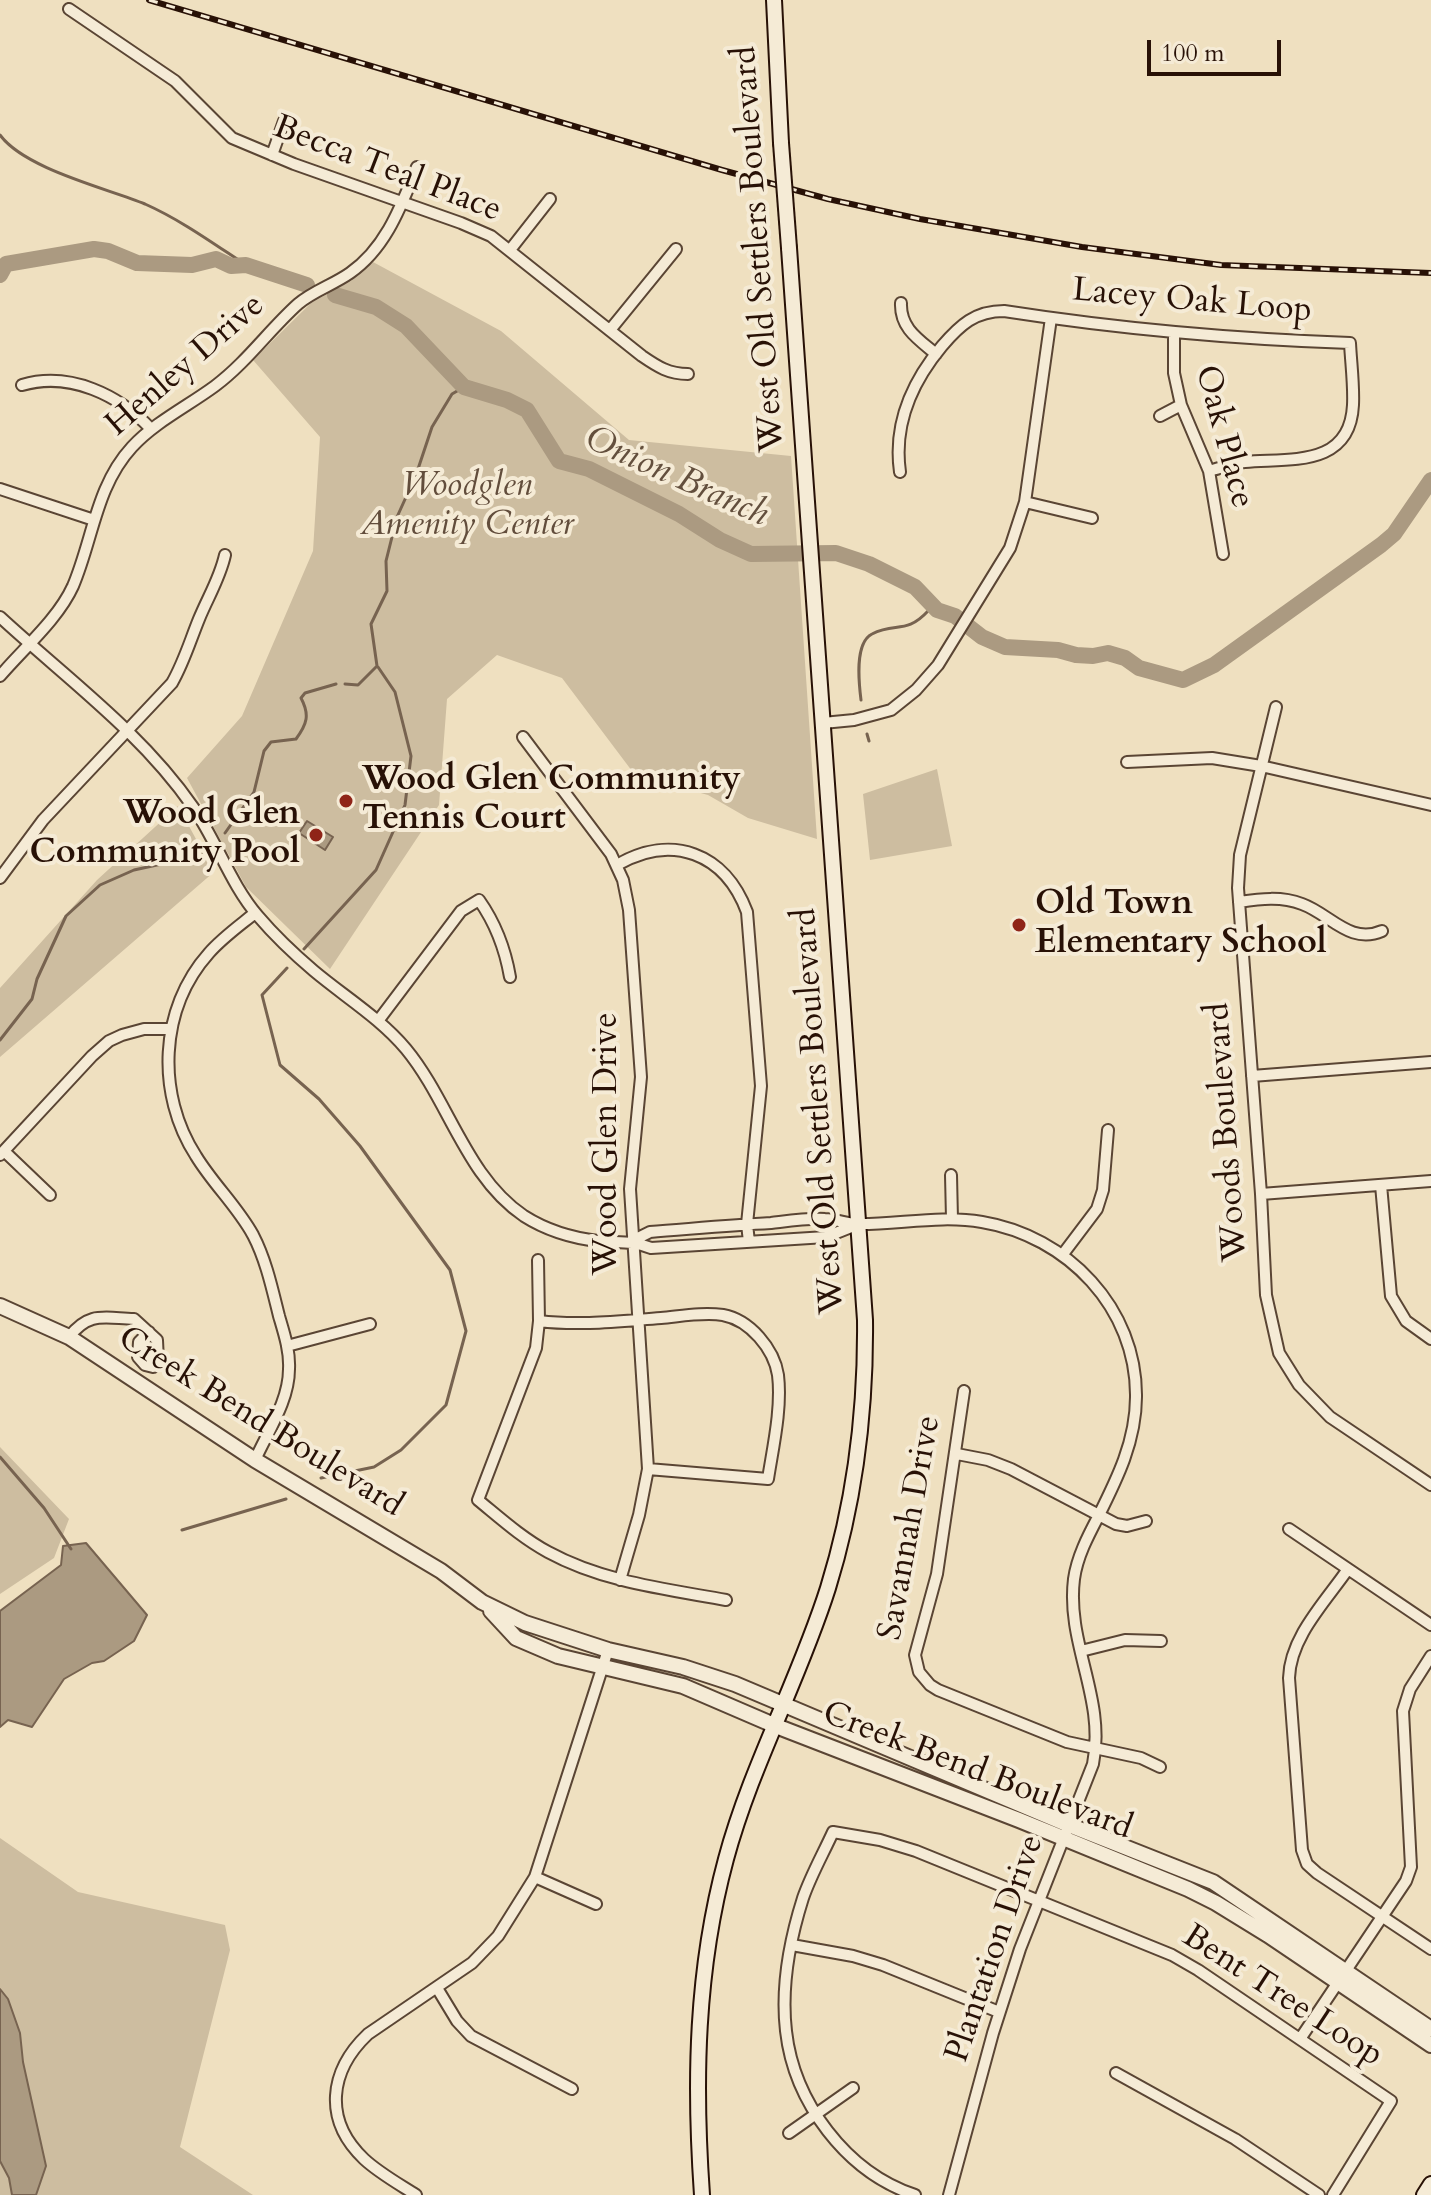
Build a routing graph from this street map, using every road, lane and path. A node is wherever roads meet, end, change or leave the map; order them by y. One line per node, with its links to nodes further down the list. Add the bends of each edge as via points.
1 (774, 0): 32 (street, West Old Settlers Boulevard, bridge)
2 (69, 9): 4 (street, Becca Teal Place, via 175,81 232,138)
3 (284, 121): 4 (street)
4 (272, 155): 7 (street, Becca Teal Place)
5 (417, 167): 7 (street, Henley Drive)
6 (550, 199): 9 (street)
7 (402, 202): 9 (street, Becca Teal Place, via 471,227); 19 (street, Henley Drive, via 368,259 299,303 226,378)
8 (676, 249): 12 (street)
9 (510, 250): 12 (street, Becca Teal Place)
10 (901, 303): 14 (street, via 907,327)
11 (1051, 318): 13 (street, Lacey Oak Loop); 14 (street, Lacey Oak Loop, via 981,313 961,325); 23 (street)
12 (610, 330): 15 (street, Becca Teal Place, via 664,370)
13 (1174, 333): 17 (street, Oak Place); 20 (street, Lacey Oak Loop, via 1350,343 1353,408 1347,429 1333,447 1313,458 1242,462)
14 (936, 354): 21 (street, Lacey Oak Loop, via 906,403)
15 (688, 374)
16 (22, 385): 19 (street, via 40,380 93,389 132,409)
17 (1181, 405): 18 (street); 20 (street, Oak Place)
18 (1160, 416)
19 (151, 429): 25 (street, Henley Drive, via 111,476)
20 (1209, 471): 26 (street, Oak Place)
21 (900, 472)
22 (0, 489): 25 (street)
23 (1025, 502): 24 (street); 32 (street, via 1010,548 938,665 916,690 891,710)
24 (1092, 518)
25 (94, 520): 29 (street, Henley Drive, via 72,587)
26 (1223, 554)
27 (225, 555): 33 (street, via 184,663)
28 (0, 617): 29 (street, Plantation Drive)
29 (29, 642): 30 (street, Henley Drive); 33 (street, Plantation Drive)
30 (0, 676)
31 (1276, 707): 36 (street, Woods Boulevard)
32 (823, 723): 57 (street, West Old Settlers Boulevard)
33 (128, 730): 39 (street, via 43,820); 41 (street, Plantation Drive, via 193,808)
34 (523, 737): 38 (street, Wood Glen Drive)
35 (1127, 762): 36 (street, via 1212,758)
36 (1261, 766): 37 (street); 40 (street, Woods Boulevard, via 1240,855)
37 (1431, 805)
38 (617, 865): 56 (street, via 662,850 695,854 729,876 747,912 761,1086); 58 (street, Wood Glen Drive, via 629,910 641,1077 630,1189)
39 (0, 878)
40 (1239, 902): 42 (street, via 1290,900 1353,934); 47 (street, Woods Boulevard)
41 (255, 913): 44 (street, Plantation Drive, via 314,971); 45 (street, via 199,965 182,993)
42 (1382, 931)
43 (510, 977): 44 (street, via 505,948 479,900 461,911)
44 (378, 1021): 58 (street, Plantation Drive, via 416,1061 479,1168 508,1204 534,1222 570,1236)
45 (171, 1029): 49 (street, via 144,1029 109,1041); 69 (street, via 168,1067 175,1113 195,1156 260,1250)
46 (1431, 1062): 47 (street)
47 (1252, 1076): 53 (street, Woods Boulevard)
48 (1108, 1130): 60 (street, via 1097,1209)
49 (2, 1153): 54 (street)
50 (951, 1175): 55 (street)
51 (1431, 1181): 52 (street)
52 (1381, 1185): 53 (street); 68 (street, via 1391,1296 1406,1321)
53 (1261, 1194): 74 (street, Woods Boulevard, via 1266,1295 1279,1353 1299,1385 1330,1417)
54 (50, 1195)
55 (952, 1219): 57 (street, Plantation Drive); 60 (street, Plantation Drive, via 1015,1231)
56 (747, 1224): 57 (street, Plantation Drive, via 825,1219); 58 (street, Plantation Drive, via 650,1232); 59 (street)
57 (858, 1225): 59 (street, Plantation Drive, via 826,1237); 88 (street, West Old Settlers Boulevard, via 865,1333 860,1439 831,1577)
58 (632, 1241): 59 (street, Plantation Drive, via 651,1248); 63 (street, Wood Glen Drive)
59 (749, 1242)
60 (1063, 1254): 75 (street, Plantation Drive, via 1106,1298 1134,1367 1131,1441)
61 (538, 1260): 64 (street)
62 (0, 1306): 67 (street, Creek Bend Boulevard)
63 (639, 1320): 64 (street); 73 (street, Wood Glen Drive); 73 (street, via 701,1314 732,1318 753,1331 773,1354 778,1376 768,1479)
64 (539, 1321): 79 (street, via 529,1371 478,1500 546,1551)
65 (370, 1324): 69 (street)
66 (149, 1332): 67 (street, via 134,1319 91,1318)
67 (69, 1337): 72 (street, Creek Bend Boulevard)
68 (1431, 1339)
69 (287, 1346): 72 (street, via 284,1400)
70 (964, 1391): 71 (street, Savannah Drive)
71 (957, 1454): 75 (street, via 1011,1469); 90 (street, Savannah Drive, via 937,1574 915,1655 919,1672 938,1690)
72 (255, 1460): 81 (street, Creek Bend Boulevard, via 441,1571)
73 (648, 1469): 79 (street, Wood Glen Drive)
74 (1431, 1485)
75 (1099, 1515): 76 (street, via 1121,1525); 85 (street, Plantation Drive, via 1075,1577 1074,1618)
76 (1146, 1521)
77 (1289, 1529): 78 (street)
78 (1348, 1569): 82 (street); 96 (street, via 1291,1659 1301,1845 1307,1864 1317,1873)
79 (620, 1580): 80 (street)
80 (726, 1600)
81 (482, 1602): 84 (street, Creek Bend Boulevard, via 525,1623); 87 (street, Creek Bend Boulevard, via 516,1638)
82 (1431, 1625)
83 (1161, 1641): 85 (street, via 1110,1642)
84 (608, 1650): 87 (street); 88 (street, Creek Bend Boulevard, via 683,1667)
85 (1081, 1651): 90 (street, Plantation Drive, via 1096,1711)
86 (1431, 1656): 96 (street, via 1403,1711 1411,1867)
87 (602, 1669): 89 (street, Creek Bend Boulevard, via 683,1686); 93 (street)
88 (784, 1705): 89 (street, West Old Settlers Boulevard); 92 (street, Creek Bend Boulevard)
89 (776, 1726): 92 (street, Creek Bend Boulevard); 112 (street, West Old Settlers Boulevard, via 739,1816 709,1933 696,2078)
90 (1096, 1749): 91 (street, Savannah Drive); 92 (street, Plantation Drive)
91 (1160, 1767)
92 (1066, 1831): 94 (street, Plantation Drive); 99 (street, Creek Bend Boulevard, via 1213,1882)
93 (535, 1877): 95 (street); 100 (street, via 498,1936)
94 (1038, 1900): 97 (street, Bent Tree Loop, via 902,1846 833,1832 808,1886); 101 (street, Plantation Drive); 103 (street, Bent Tree Loop, via 1185,1962)
95 (596, 1904)
96 (1382, 1917): 98 (street); 99 (street)
97 (792, 1945): 101 (street, via 883,1965); 108 (street, via 786,2032)
98 (1431, 1949)
99 (1341, 1977): 102 (street, Creek Bend Boulevard); 103 (street); 104 (street, Creek Bend Boulevard)
100 (437, 1988): 107 (street, via 471,2036); 111 (street, via 354,2047 335,2091 340,2123 351,2146)
101 (999, 2012): 114 (street, Plantation Drive)
102 (1431, 2029)
103 (1300, 2039): 116 (street, Bent Tree Loop, via 1391,2101)
104 (1431, 2045)
105 (1116, 2073): 115 (street, via 1235,2139)
106 (853, 2088): 108 (street)
107 (572, 2089)
108 (815, 2114): 109 (street); 113 (street, via 867,2170)
109 (789, 2133)
110 (1431, 2184): 117 (street)
111 (416, 2195)
112 (702, 2195)
113 (915, 2195)
114 (949, 2195)
115 (1319, 2195)
116 (1333, 2195)
117 (1424, 2195)

